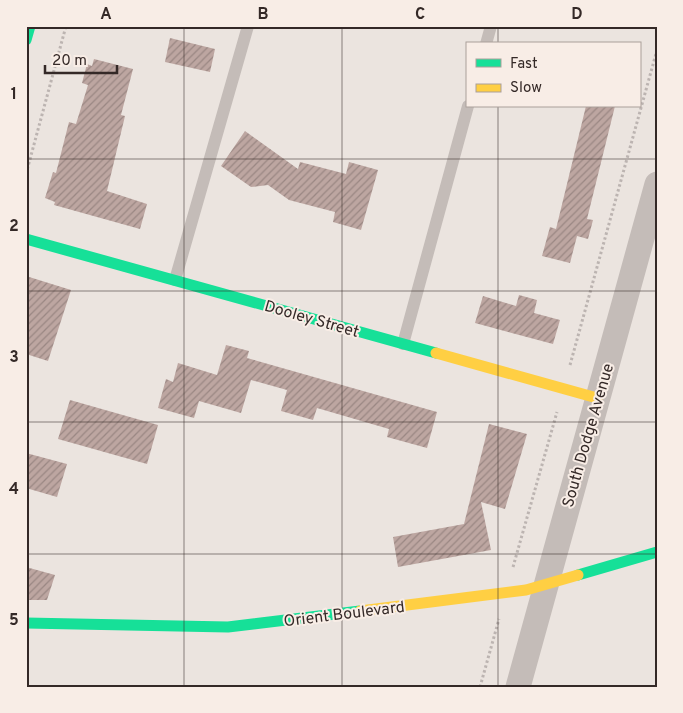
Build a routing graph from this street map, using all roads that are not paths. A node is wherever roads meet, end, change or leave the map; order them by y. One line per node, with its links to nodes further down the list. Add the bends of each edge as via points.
1 (30, 26): 4 (street)
2 (248, 26): 9 (lane)
3 (491, 26): 5 (lane)
4 (26, 40)
5 (487, 42)
6 (467, 108): 10 (lane)
7 (657, 184): 11 (street, South Dodge Avenue)
8 (26, 239): 9 (street, Dooley Street)
9 (175, 280): 10 (street, Dooley Street)
10 (402, 344): 11 (street, Dooley Street)
11 (597, 398): 13 (street, South Dodge Avenue)
12 (657, 552): 13 (street, Orient Boulevard)
13 (545, 585): 14 (street, Orient Boulevard, via 228,627); 15 (street, South Dodge Avenue)
14 (26, 623)
15 (518, 687)

